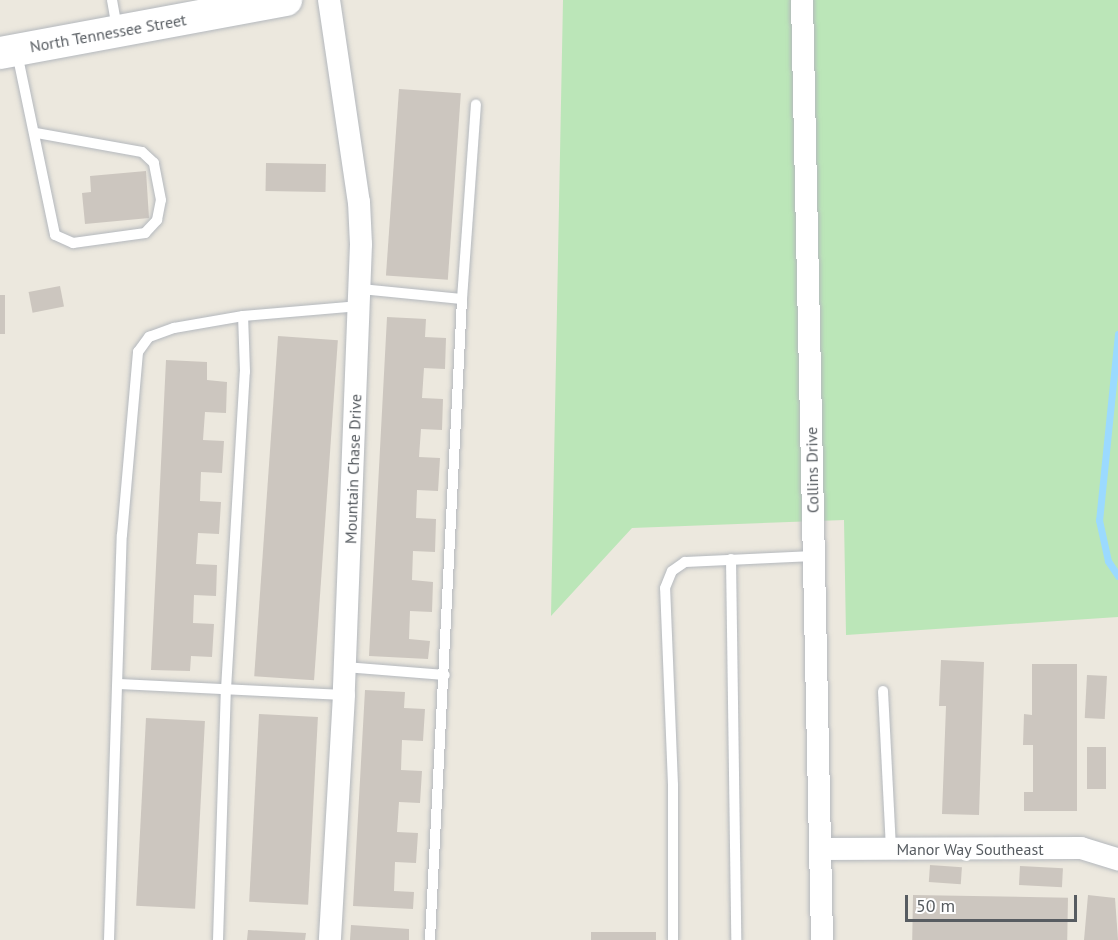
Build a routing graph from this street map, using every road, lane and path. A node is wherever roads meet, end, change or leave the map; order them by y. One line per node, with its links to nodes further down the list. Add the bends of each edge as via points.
1 (112, 0): 6 (lane)
2 (286, 0): 5 (main road, North Tennessee Street)
3 (328, 0): 10 (street, Mountain Chase Drive, via 359,202)
4 (802, 0): 13 (street, Collins Drive)
5 (254, 3): 6 (main road, North Tennessee Street)
6 (117, 31): 7 (main road, North Tennessee Street)
7 (8, 51): 9 (lane)
8 (476, 105): 11 (lane)
9 (36, 133): 9 (lane, via 55,235 73,243 145,233 157,220 161,200 154,163 142,152)
10 (361, 298): 11 (lane); 12 (lane); 15 (street, Mountain Chase Drive)
11 (462, 299): 16 (lane)
12 (243, 316): 17 (lane, via 174,328 149,337 138,352 122,535); 18 (lane, via 245,372)
13 (814, 556): 14 (lane); 21 (street, Collins Drive)
14 (731, 559): 28 (lane, via 685,562 672,572 665,588); 29 (lane)
15 (345, 667): 16 (lane); 20 (street, Mountain Chase Drive)
16 (445, 675): 27 (lane)
17 (119, 684): 18 (lane); 24 (lane)
18 (226, 689): 20 (lane); 25 (lane)
19 (883, 691): 22 (lane)
20 (344, 696): 26 (street, Mountain Chase Drive)
21 (820, 849): 22 (street, Manor Way Southeast); 30 (street, Collins Drive)
22 (891, 849): 23 (street, Manor Way Southeast, via 1081,848)
23 (1118, 858)
24 (109, 940)
25 (218, 940)
26 (330, 940)
27 (430, 940)
28 (674, 940)
29 (736, 940)
30 (822, 940)

